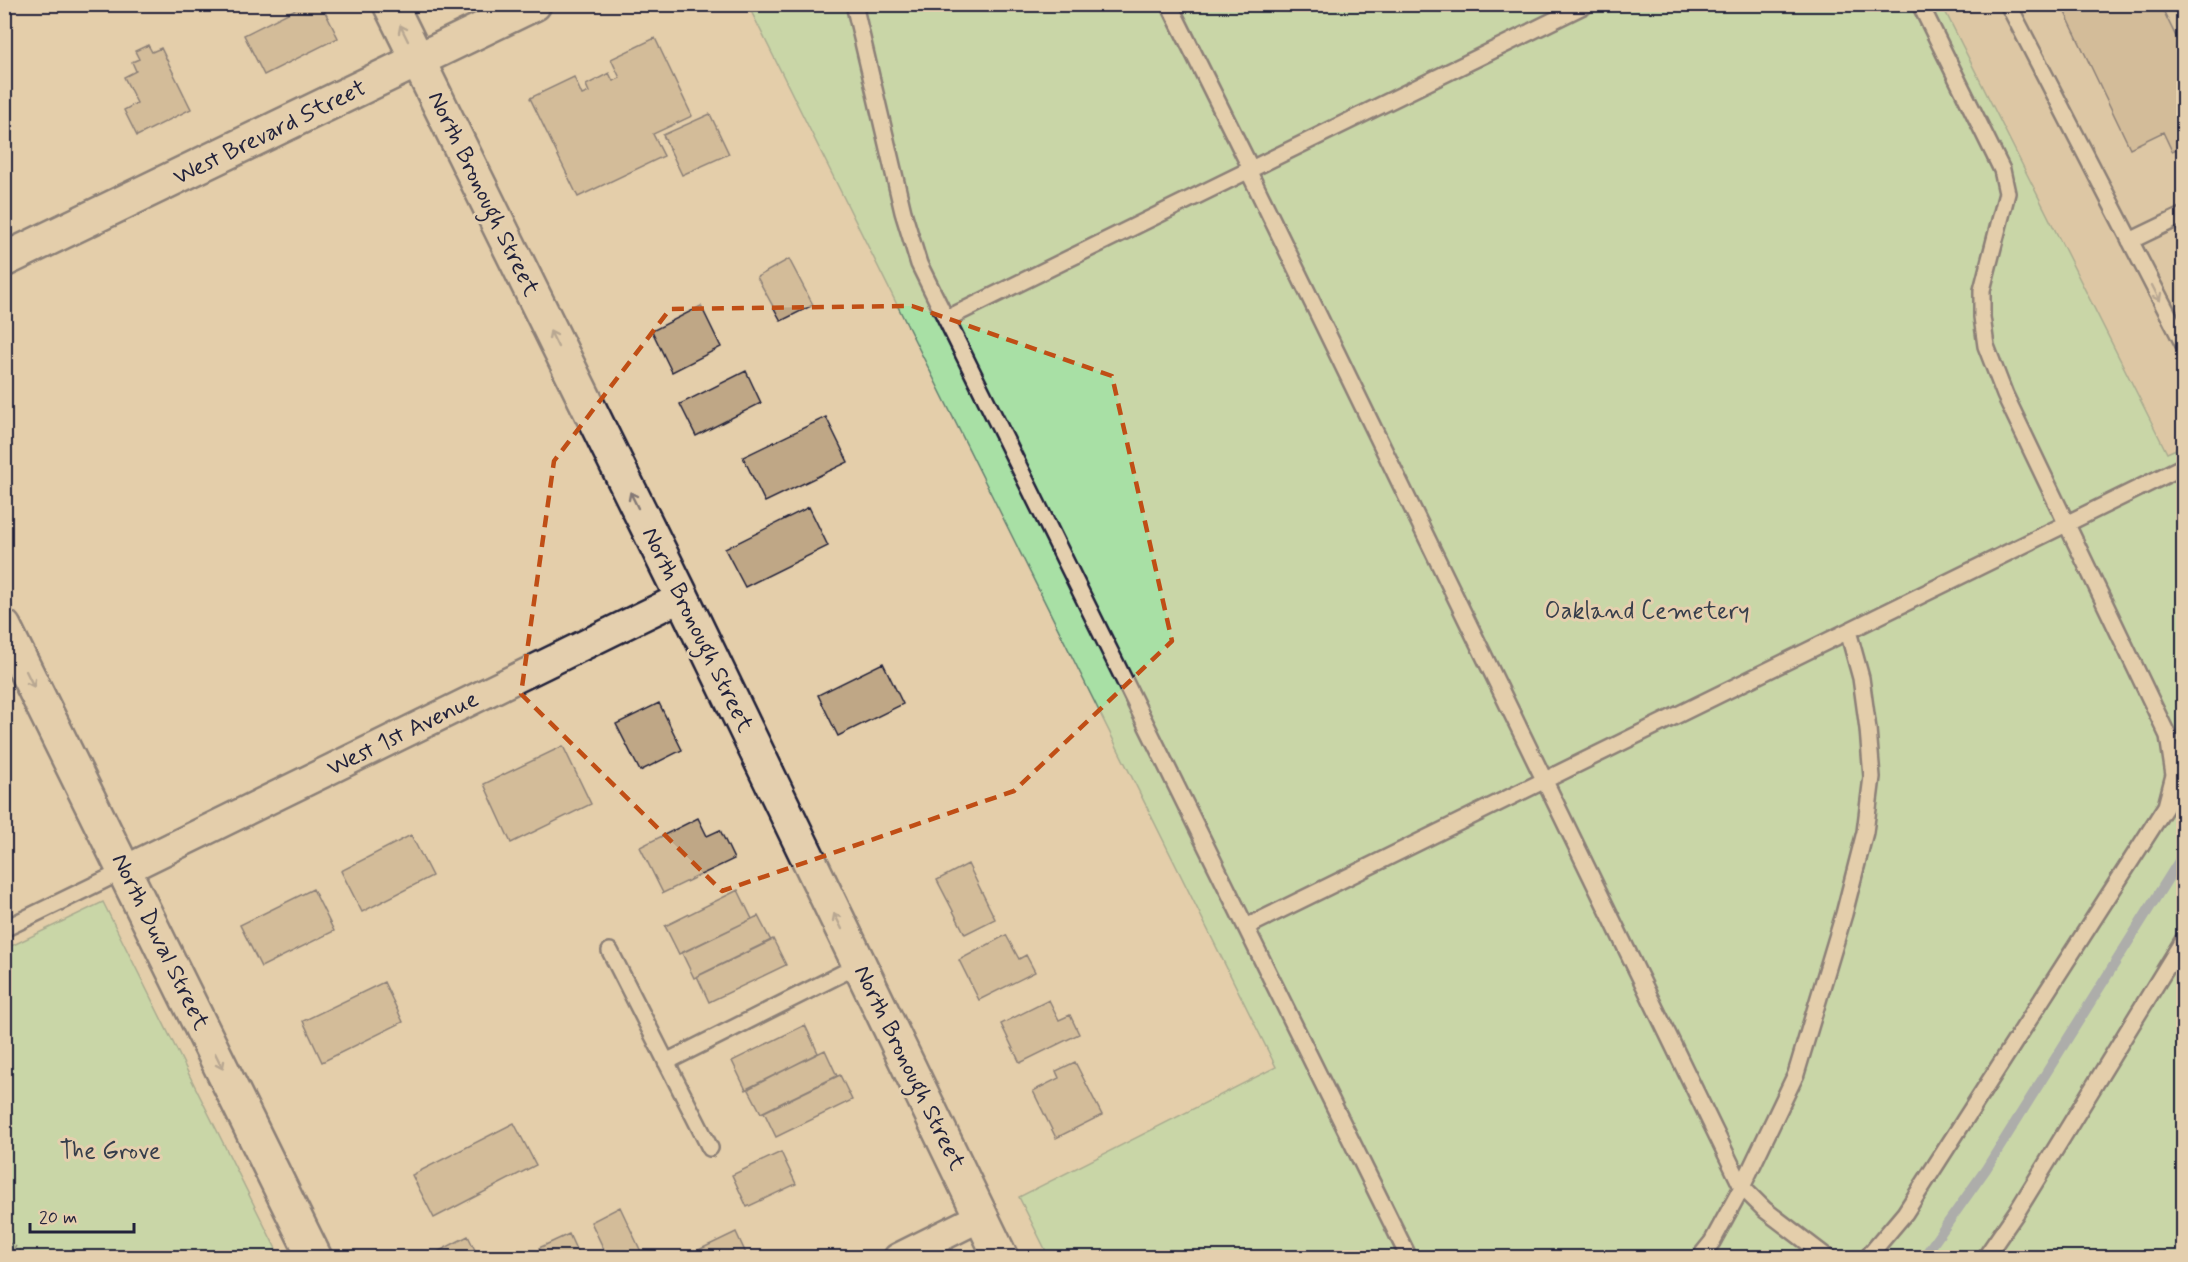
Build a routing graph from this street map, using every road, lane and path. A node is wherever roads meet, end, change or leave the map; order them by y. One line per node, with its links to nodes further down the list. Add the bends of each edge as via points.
1 (390, 4): 8 (main road, North Bronough Street, one-way to 1)
2 (534, 4): 8 (main road, West Brevard Street)
3 (854, 4): 13 (lane, via 903,212 919,264)
4 (1169, 4): 9 (lane)
5 (1587, 4): 9 (lane)
6 (1920, 4): 16 (lane, via 2002,170 2007,193 1982,290 1986,346)
7 (2008, 4): 11 (lane)
8 (418, 62): 12 (main road, West Brevard Street); 17 (main road, North Bronough Street, one-way to 8)
9 (1249, 169): 13 (lane); 20 (lane)
10 (2184, 215): 11 (lane)
11 (2130, 241): 14 (lane, one-way to 14)
12 (4, 260)
13 (946, 319): 22 (lane)
14 (2184, 345)
15 (2184, 466): 16 (lane)
16 (2066, 523): 19 (lane); 39 (lane, via 2168,736 2175,775 2166,806 1905,1213)
17 (682, 597): 21 (street, West 1st Avenue); 26 (main road, North Bronough Street, one-way to 17)
18 (4, 627): 21 (main road, North Duval Street, one-way to 21)
19 (1848, 631): 20 (lane); 29 (lane, via 1861,678 1868,729 1872,777 1865,832 1796,1074)
20 (1545, 781): 22 (lane); 29 (lane)
21 (125, 870): 23 (lane); 33 (main road, North Duval Street, one-way to 33)
22 (1246, 927): 36 (lane)
23 (4, 929)
24 (2184, 939): 40 (lane, via 2018,1210)
25 (610, 951): 27 (lane)
26 (859, 965): 27 (lane); 30 (main road, North Bronough Street)
27 (666, 1062): 28 (lane)
28 (710, 1148)
29 (1742, 1187): 37 (lane, via 1712,1242); 38 (lane, via 1765,1210)
30 (980, 1217): 34 (street); 35 (main road, North Bronough Street)
31 (4, 1241): 32 (path)
32 (33, 1257)
33 (315, 1257)
34 (898, 1257)
35 (1001, 1257)
36 (1409, 1257)
37 (1699, 1257)
38 (1828, 1257)
39 (1867, 1257)
40 (1985, 1257)

